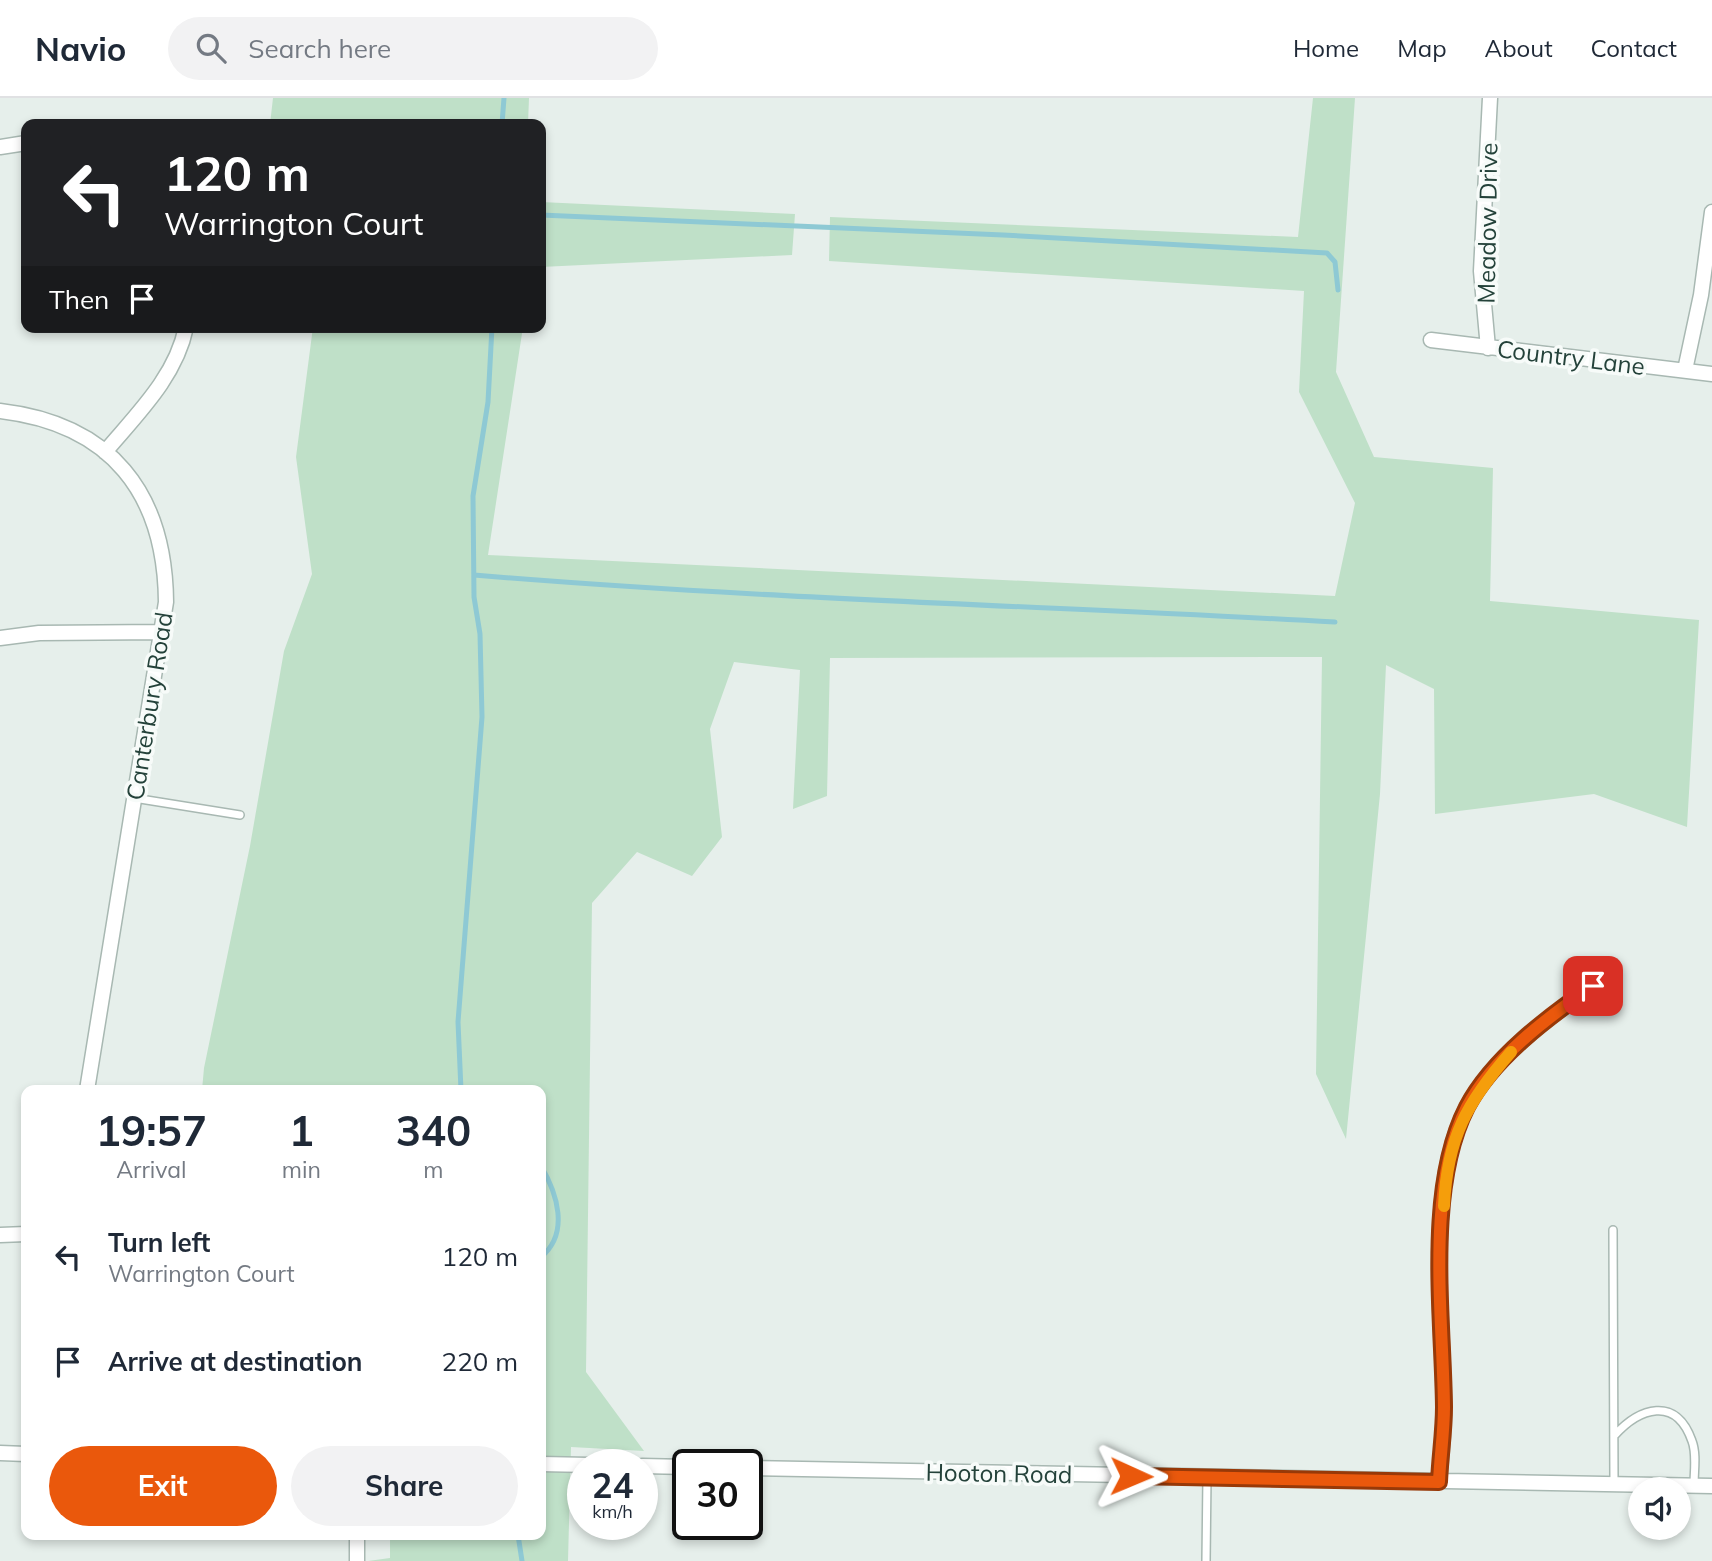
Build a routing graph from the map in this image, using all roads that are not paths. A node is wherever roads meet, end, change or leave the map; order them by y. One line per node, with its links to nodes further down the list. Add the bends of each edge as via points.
1 (1490, 98): 7 (street, Meadow Drive, via 1481,271)
2 (21, 145): 3 (street)
3 (0, 147)
4 (1712, 212): 8 (street)
5 (184, 333): 11 (street, via 163,380)
6 (1431, 341): 7 (street, Country Lane)
7 (1488, 348): 8 (street, Country Lane)
8 (1685, 370): 9 (street, Country Lane)
9 (1712, 374)
10 (0, 411): 11 (street, Canterbury Road, via 41,417)
11 (105, 452): 12 (street, Canterbury Road, via 143,495 160,535 166,579)
12 (162, 632): 13 (street, via 39,633); 14 (street, Canterbury Road)
13 (0, 638)
14 (134, 798): 15 (lane); 17 (street, Canterbury Road)
15 (240, 815)
16 (1593, 986): 28 (street, via 1512,1050 1468,1106 1453,1141 1441,1228 1444,1409)
17 (88, 1085)
18 (1612, 1230): 21 (lane)
19 (21, 1234): 20 (street)
20 (0, 1235)
21 (1614, 1436): 29 (lane); 30 (lane, via 1630,1418 1646,1410 1674,1416 1693,1443)
22 (0, 1454): 23 (street)
23 (21, 1454)
24 (546, 1464): 25 (street)
25 (567, 1465)
26 (763, 1468): 27 (street, Hooton Road)
27 (1207, 1477): 28 (street, Hooton Road); 34 (lane)
28 (1439, 1482): 29 (street, Hooton Road)
29 (1614, 1485): 30 (street, Hooton Road)
30 (1694, 1485): 31 (street, Hooton Road)
31 (1712, 1486)
32 (357, 1540): 33 (street)
33 (357, 1561)
34 (1206, 1561)

